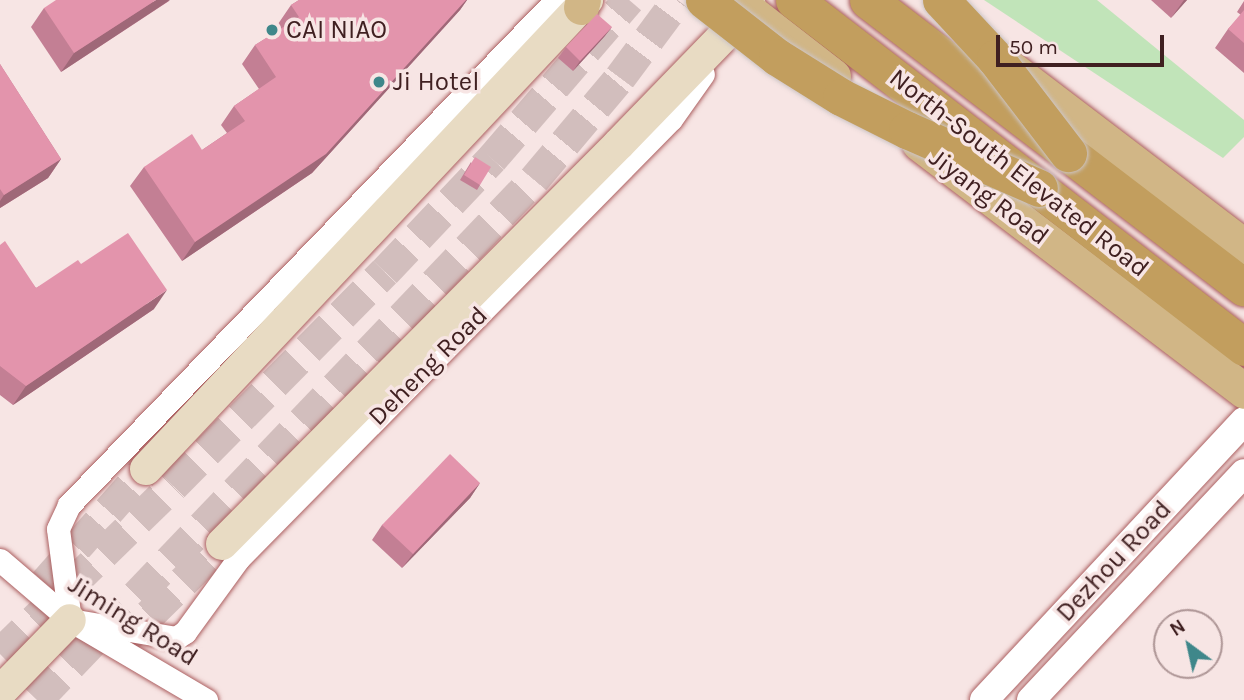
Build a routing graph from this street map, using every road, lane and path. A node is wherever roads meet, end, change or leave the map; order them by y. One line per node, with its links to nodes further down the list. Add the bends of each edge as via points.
1 (704, 0): 9 (highway, bridge, via 777,57 841,97)
2 (794, 0): 9 (highway, North-South Elevated Road, bridge)
3 (868, 0): 8 (highway, North-South Elevated Road, bridge)
4 (923, 0): 10 (main road)
5 (941, 0): 8 (highway, bridge, via 995,58)
6 (577, 2): 15 (main road); 19 (street, via 69,505 58,529)
7 (745, 4): 13 (main road, Jiyang Road); 17 (main road); 19 (street, Deheng Road, via 671,119 238,559 185,632 176,638)
8 (1068, 153): 11 (highway, North-South Elevated Road)
9 (1039, 188): 12 (highway, North-South Elevated Road)
10 (1244, 246)
11 (1244, 287)
12 (1244, 347)
13 (1244, 391)
14 (1244, 421): 22 (street, Dezhou Road)
15 (146, 469)
16 (1244, 473): 23 (street, Dezhou Road)
17 (222, 544)
18 (0, 560): 19 (street, Jiming Road)
19 (70, 620): 20 (main road); 21 (street, Jiming Road)
20 (0, 692)
21 (206, 700)
22 (984, 700)
23 (1031, 700)

